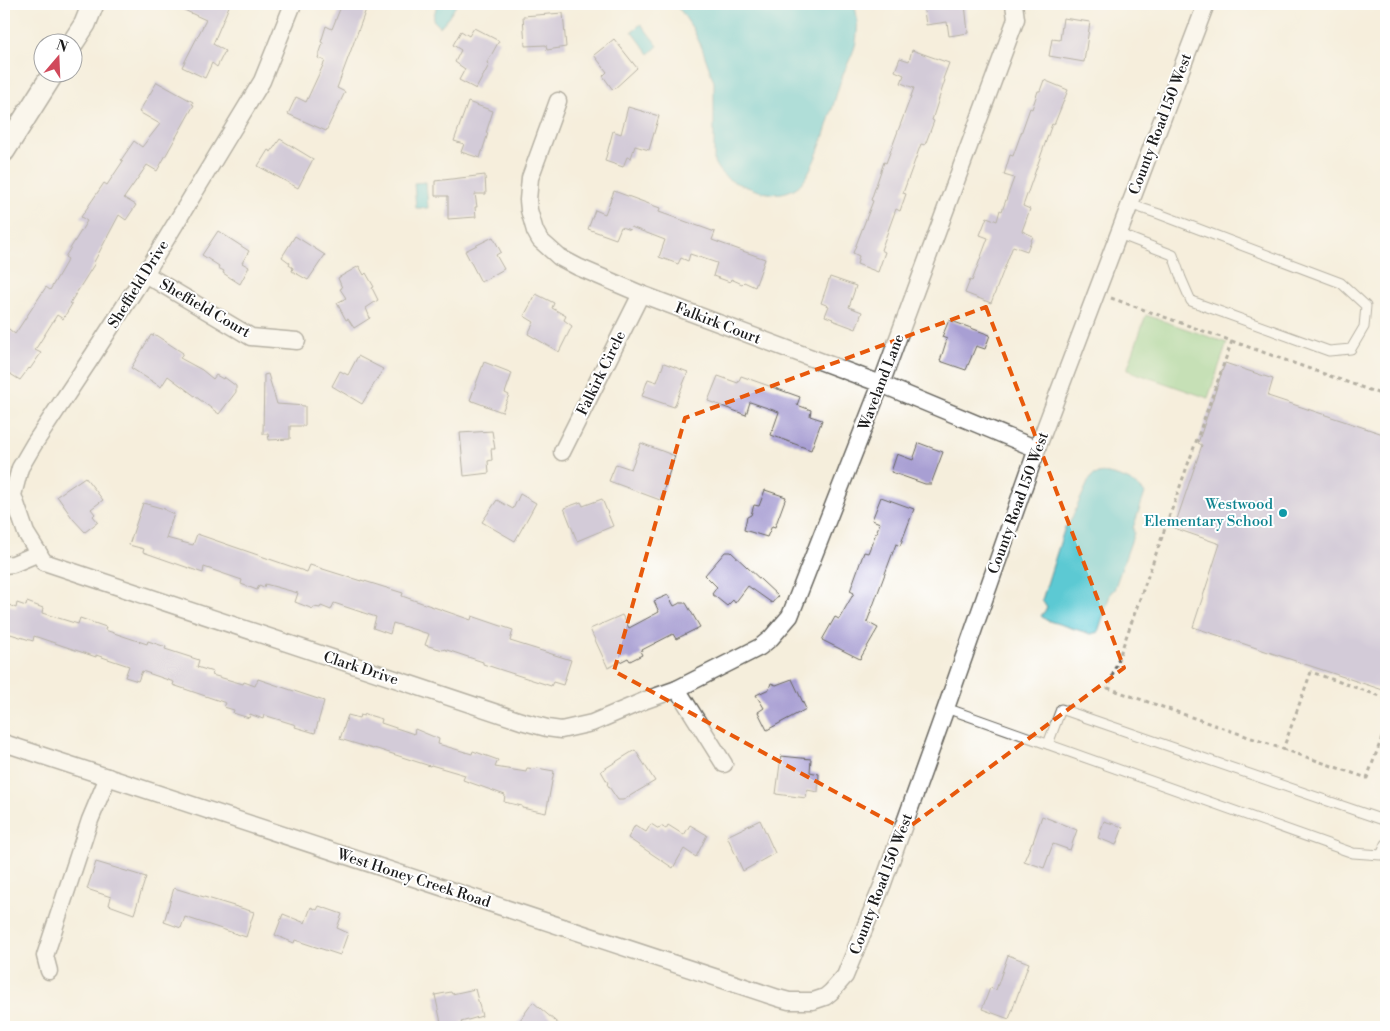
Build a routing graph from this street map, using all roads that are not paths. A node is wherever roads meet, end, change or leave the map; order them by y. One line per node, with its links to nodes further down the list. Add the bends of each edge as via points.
1 (93, 4): 5 (street)
2 (293, 4): 11 (street, Sheffield Drive, via 262,81)
3 (1206, 4): 9 (street, County Road 150 West)
4 (1015, 12): 14 (street, Waveland Lane)
5 (80, 32)
6 (48, 82): 8 (street)
7 (558, 101): 12 (street, Falkirk Court, via 530,178 528,200 535,230 540,240 559,256)
8 (4, 151)
9 (1129, 204): 10 (street, County Road 150 West); 10 (lane, via 1341,283 1366,306 1364,327 1351,349 1329,351 1191,301 1174,255)
10 (1119, 234): 15 (street, County Road 150 West)
11 (145, 274): 13 (street, Sheffield Court, via 251,337); 17 (street, Sheffield Drive, via 34,444)
12 (641, 294): 14 (street, Falkirk Court); 16 (street, Falkirk Circle)
13 (297, 341)
14 (881, 384): 15 (street, Falkirk Court); 20 (street, Waveland Lane, via 790,616 760,647)
15 (1037, 449): 21 (street, County Road 150 West)
16 (562, 452)
17 (8, 498): 18 (street, Sheffield Drive)
18 (41, 558): 19 (street); 20 (street, Clark Drive, via 547,728 561,730 592,723)
19 (4, 564)
20 (677, 689): 24 (street)
21 (946, 708): 23 (lane); 29 (street, County Road 150 West, via 882,886 845,976)
22 (4, 743): 25 (street, West Honey Creek Road)
23 (1048, 744): 26 (lane, via 1061,709); 27 (lane, via 1354,853 1381,855)
24 (724, 764)
25 (108, 777): 28 (street, via 90,820 45,956); 29 (street, West Honey Creek Road, via 778,998 802,1002)
26 (1386, 821)
27 (1386, 844)
28 (49, 971)
29 (824, 997)

